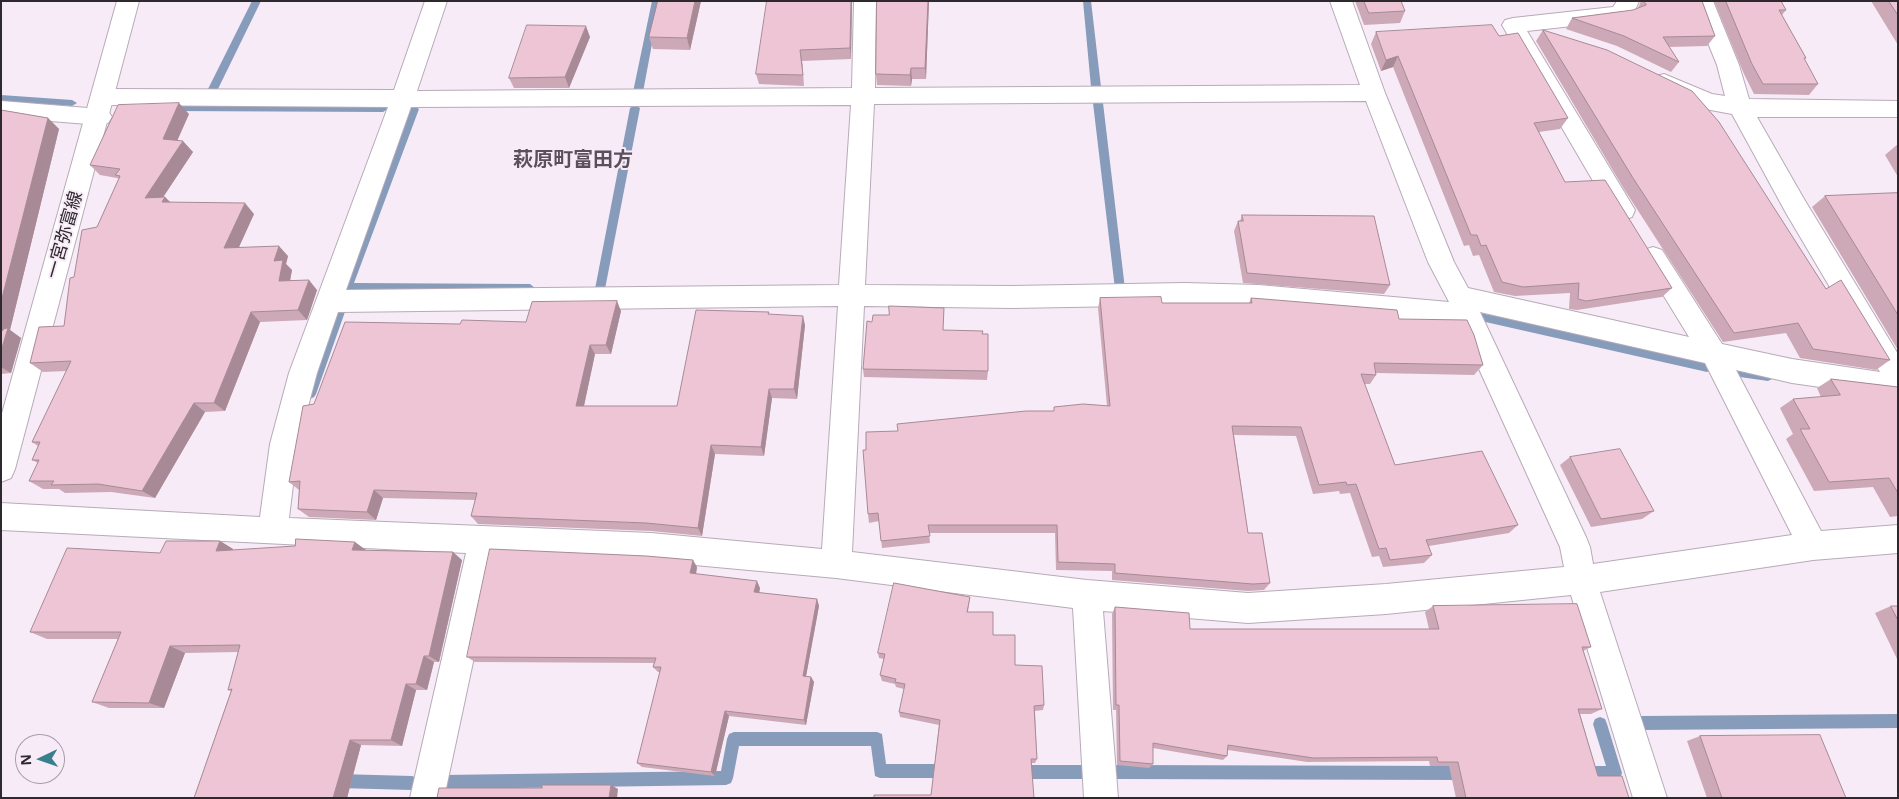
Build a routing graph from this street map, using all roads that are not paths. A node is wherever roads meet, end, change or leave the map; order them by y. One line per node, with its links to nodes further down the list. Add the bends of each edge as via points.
1 (128, 1): 13 (street, 一宮弥富線)
2 (436, 1): 12 (street)
3 (865, 1): 11 (street)
4 (1341, 1): 10 (street, via 1361,34)
5 (1628, 1): 7 (street, via 1625,10 1618,14)
6 (1702, 1): 14 (street, via 1728,65)
7 (1504, 25): 8 (street); 20 (street)
8 (1566, 40)
9 (1648, 75): 14 (street, via 1708,102)
10 (1374, 93): 11 (street); 19 (street, via 1441,262)
11 (863, 95): 12 (street); 17 (street)
12 (403, 98): 13 (street); 18 (street)
13 (102, 107): 16 (street); 23 (street, 一宮弥富線)
14 (1740, 107): 15 (street); 21 (street)
15 (1898, 109)
16 (2, 110)
17 (852, 295): 18 (street); 19 (street, via 1185,294); 29 (street)
18 (330, 300): 25 (street, via 303,373 284,444)
19 (1463, 306): 20 (street); 30 (street, via 1575,546)
20 (1714, 354): 22 (street, via 1792,371); 28 (street)
21 (1898, 378)
22 (1898, 386)
23 (1, 469)
24 (1, 516): 25 (street)
25 (273, 531): 26 (street)
26 (484, 539): 29 (street, via 651,547); 32 (street)
27 (1898, 539): 28 (street)
28 (1813, 546): 30 (street)
29 (836, 564): 31 (street)
30 (1581, 580): 31 (street, via 1386,599 1248,608); 34 (street)
31 (1087, 595): 33 (street)
32 (427, 798)
33 (1102, 798)
34 (1650, 798)

